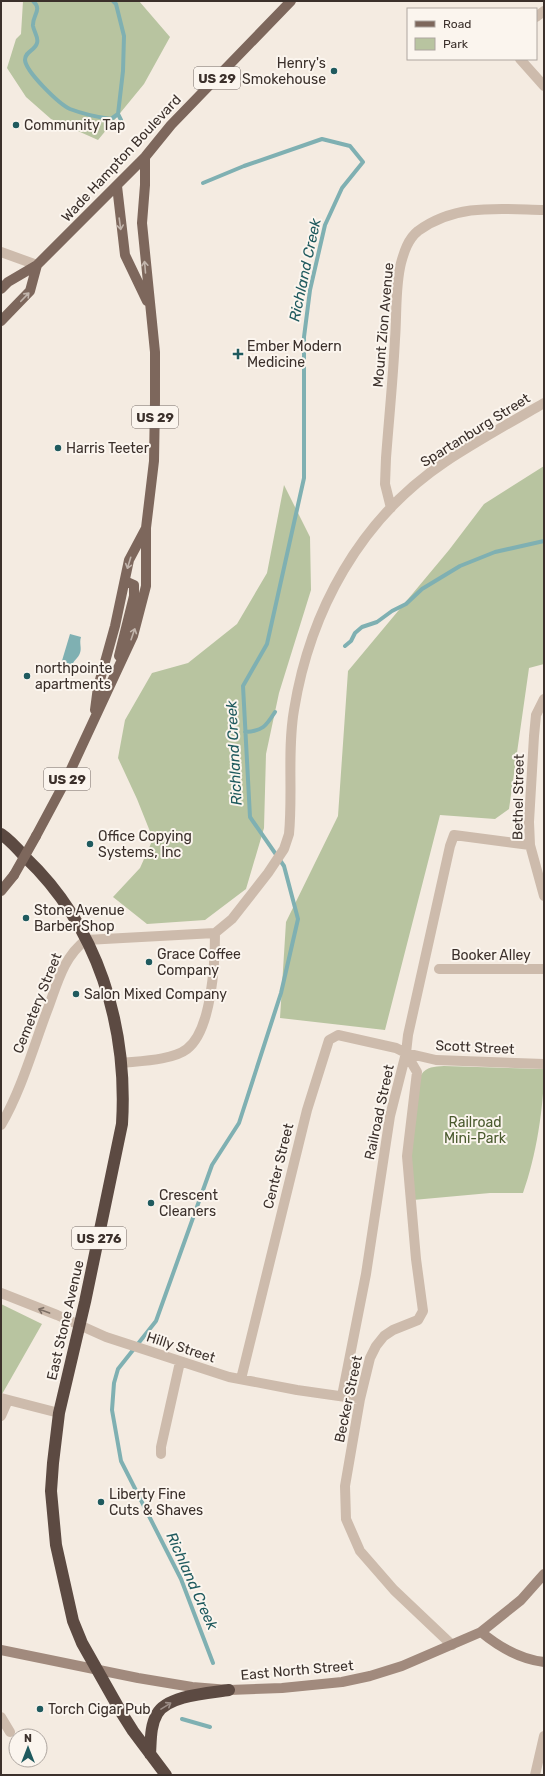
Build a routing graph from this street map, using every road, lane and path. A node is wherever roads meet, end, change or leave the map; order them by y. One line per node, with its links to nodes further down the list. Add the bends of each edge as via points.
1 (291, 1): 4 (main road, Wade Hampton Boulevard / US 29, via 171,125)
2 (521, 60): 3 (street)
3 (544, 86)
4 (145, 157): 5 (main road, Wade Hampton Boulevard); 10 (main road, US 29, one-way to 4, via 142,223)
5 (116, 186): 8 (main road, Wade Hampton Boulevard); 10 (main road, US 29, one-way to 10, via 125,255)
6 (544, 210): 13 (street, Mount Zion Avenue, via 488,208 459,212 438,219 417,232 409,241 401,264 386,458 385,484)
7 (1, 252): 8 (street)
8 (37, 265): 9 (main road, Wade Hampton Boulevard, via 8,282); 11 (main road, one-way to 8, via 30,292)
9 (1, 290)
10 (149, 306): 14 (main road, US 29, via 155,352 155,419 154,461)
11 (1, 322)
12 (544, 403): 13 (street, Spartanburg Street, via 445,462)
13 (391, 508): 23 (street, Spartanburg Street, via 378,520 344,569 329,596 310,642 291,732 290,823 284,849 232,919)
14 (146, 528): 15 (main road, US 29, one-way to 15, via 129,560); 16 (main road, US 29, one-way to 14, via 133,636 146,586)
15 (124, 581): 16 (main road, via 134,585 134,596); 18 (main road, US 29, via 115,626 98,686)
16 (116, 672): 18 (main road, US 29)
17 (544, 699): 20 (street, Bethel Street, via 536,715 529,822)
18 (94, 720): 21 (main road, US 29, bridge, via 36,836 14,875)
19 (1, 834): 24 (highway, East Stone Avenue / US 276, via 45,876 60,895)
20 (530, 845): 22 (street, Bethel Street); 27 (street, Railroad Street, via 454,835 422,969)
21 (1, 891)
22 (544, 896)
23 (215, 933): 24 (street); 28 (street, via 211,986 197,1039 186,1050 161,1059)
24 (86, 940): 28 (highway, East Stone Avenue / US 276, via 108,992); 30 (street, Cemetery Street, via 77,946 64,965)
25 (439, 969): 26 (street, Booker Alley)
26 (544, 969)
27 (406, 1053): 29 (street, Scott Street, via 436,1060); 34 (street, Center Street, via 396,1048 338,1035 329,1040 307,1110); 35 (street, Railroad Street, via 390,1116 366,1274); 37 (street, Becker Street, via 417,1072 407,1156 423,1311 418,1320 393,1330 376,1346 370,1358)
28 (122, 1063): 32 (highway, East Stone Avenue / US 276, via 124,1095 120,1144)
29 (544, 1064)
30 (1, 1125)
31 (1, 1294): 32 (street, Hilly Street, one-way to 31)
32 (80, 1326): 33 (street, Hilly Street); 38 (highway, East Stone Avenue / US 276)
33 (180, 1362): 34 (street, Hilly Street); 40 (street, via 160,1447)
34 (240, 1379): 35 (street, Hilly Street)
35 (342, 1396): 37 (street, Hilly Street)
36 (5, 1399): 38 (street); 39 (street)
37 (360, 1399): 43 (street, Becker Street, via 345,1486 346,1519 360,1551 394,1590)
38 (60, 1413): 46 (highway, East Stone Avenue / US 276, via 52,1463 51,1491 56,1545 73,1621)
39 (1, 1416)
40 (161, 1454)
41 (544, 1574): 42 (main road, East North Street, via 521,1600)
42 (481, 1632): 43 (main road, East North Street); 45 (main road, via 511,1653)
43 (452, 1645): 47 (main road, East North Street, via 402,1666 342,1682)
44 (1, 1650): 46 (main road, East North Street)
45 (544, 1662)
46 (95, 1669): 47 (main road, East North Street, via 192,1687); 51 (highway, East Stone Avenue / US 276, via 132,1731)
47 (229, 1690): 51 (highway, one-way to 47, via 152,1727 157,1713 162,1708 178,1699)
48 (1, 1717): 49 (street)
49 (6, 1732)
50 (544, 1736): 53 (street)
51 (150, 1754): 52 (highway, East Stone Avenue / US 276)
52 (166, 1775)
53 (535, 1775)

